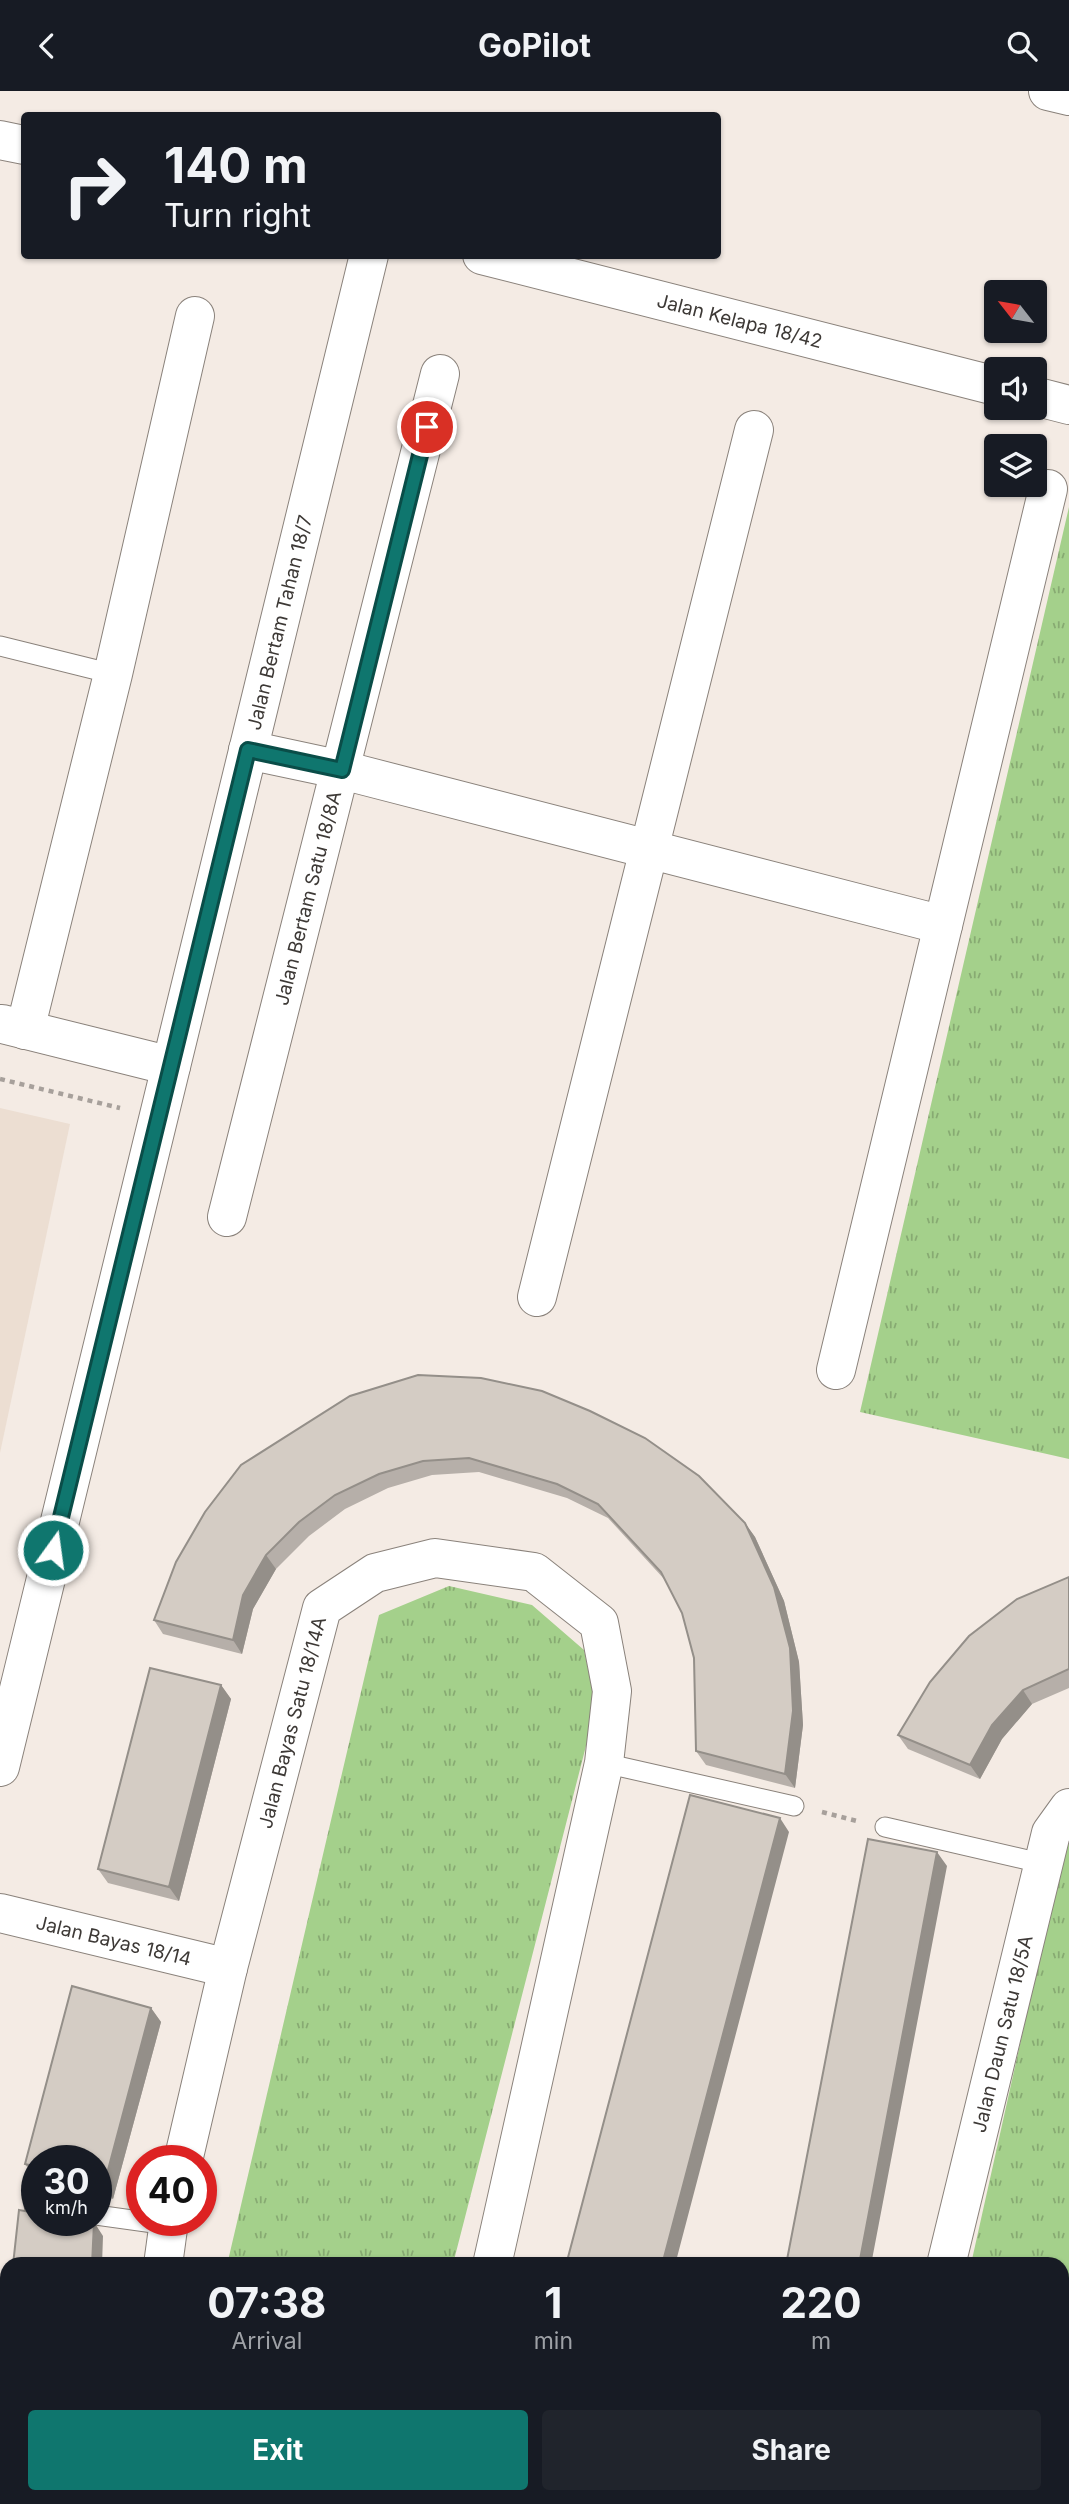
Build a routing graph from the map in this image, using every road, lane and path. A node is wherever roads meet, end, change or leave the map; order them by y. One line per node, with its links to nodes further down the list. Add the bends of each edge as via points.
1 (1048, 91): 2 (street)
2 (1069, 96)
3 (0, 140): 4 (street)
4 (21, 144)
5 (368, 259): 16 (street, Jalan Bertam Tahan 18/7)
6 (498, 259): 9 (street, Jalan Kelapa 18/42)
7 (195, 316): 15 (street)
8 (440, 374): 17 (street, Jalan Bertam Satu 18/8A)
9 (984, 383)
10 (1047, 399): 11 (street)
11 (1069, 405)
12 (754, 430): 18 (street)
13 (1048, 489): 19 (street)
14 (0, 646): 15 (lane)
15 (113, 674): 20 (street)
16 (248, 750): 17 (street); 21 (street, Jalan Bertam Tahan 18/7)
17 (342, 770): 18 (street); 24 (street, Jalan Bertam Satu 18/8A)
18 (649, 849): 19 (street); 25 (street)
19 (943, 925): 26 (street)
20 (13, 1027): 21 (street)
21 (171, 1066): 23 (street, Jalan Bertam Tahan 18/7)
22 (0, 1079): 23 (path)
23 (159, 1117): 28 (street, Jalan Bertam Tahan 18/7)
24 (227, 1217)
25 (537, 1297)
26 (836, 1370)
27 (604, 1763): 29 (lane); 34 (street, Jalan Bayas Satu 18/14A, via 612,1691 599,1623 534,1572 435,1558 375,1573 322,1608); 38 (street, Jalan Bayas Satu 18/14A)
28 (0, 1767)
29 (794, 1806): 31 (path)
30 (1069, 1808): 32 (street, Jalan Daun Satu 18/5A, via 1051,1833)
31 (885, 1828): 32 (lane)
32 (1045, 1864): 39 (street, Jalan Daun Satu 18/5A)
33 (0, 1913): 34 (street, Jalan Bayas 18/14)
34 (228, 1968): 35 (street, Jalan Bayas Satu 18/14A)
35 (187, 2145)
36 (167, 2236): 37 (street)
37 (164, 2257)
38 (494, 2257)
39 (948, 2257)

